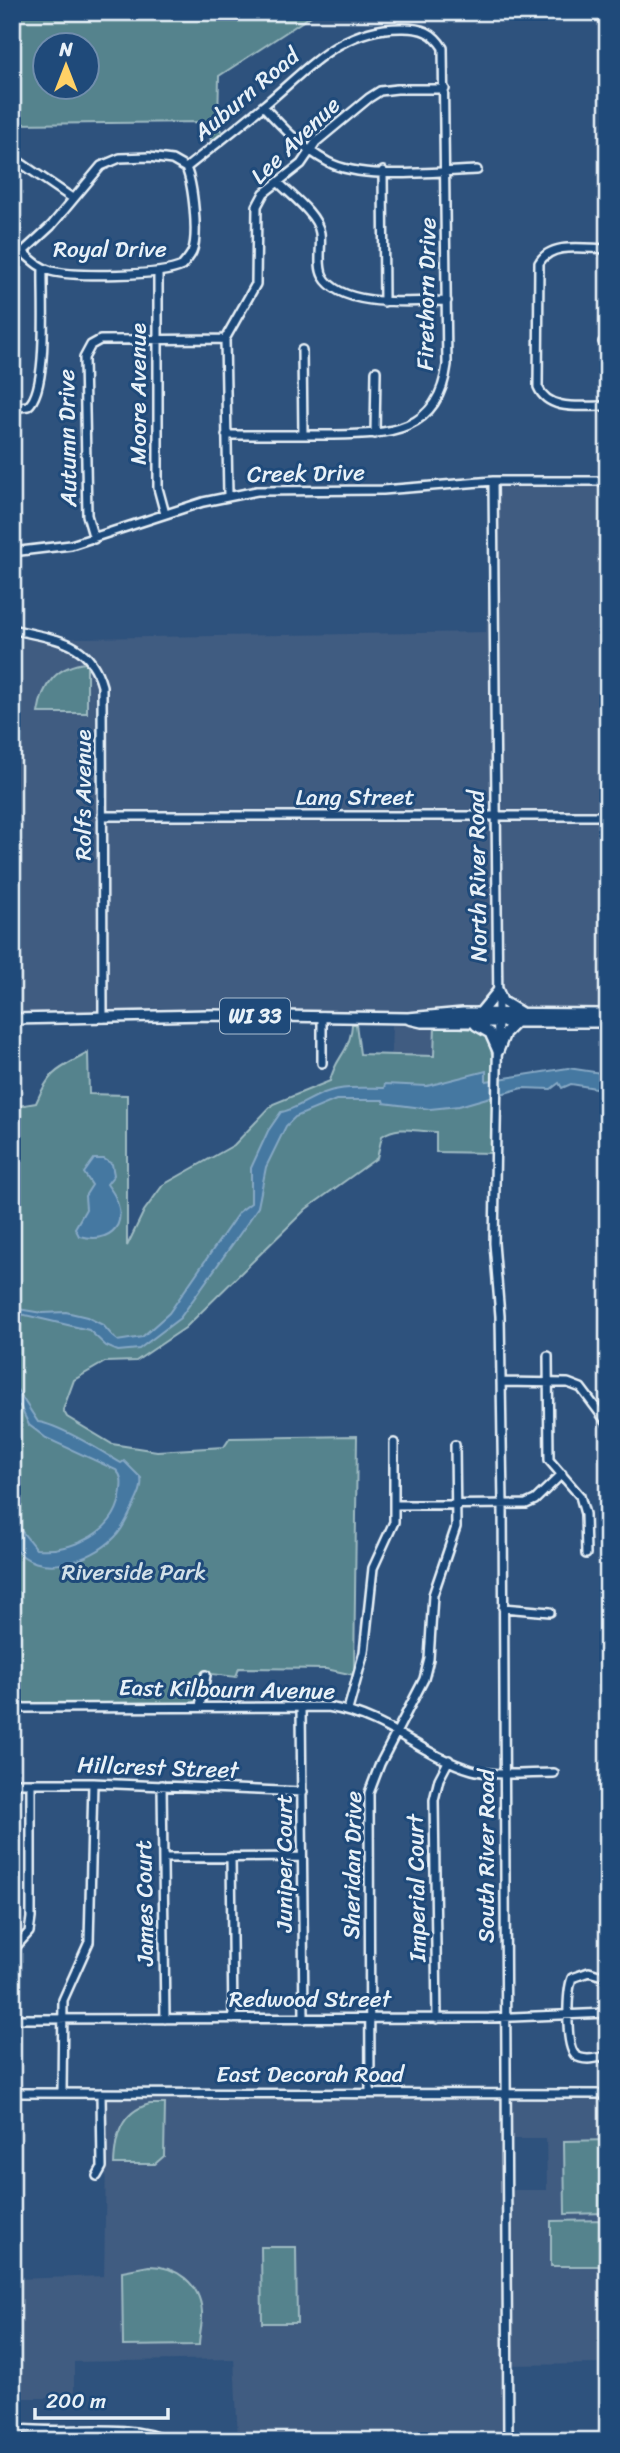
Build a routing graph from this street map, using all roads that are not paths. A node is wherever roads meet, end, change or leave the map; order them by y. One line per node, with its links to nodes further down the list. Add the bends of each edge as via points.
1 (443, 48): 2 (street, Firethorn Drive); 3 (street, Auburn Road, via 436,37 414,28 382,27 359,33 331,48)
2 (445, 89): 4 (street, Lee Avenue, via 380,91 316,142); 7 (street, Firethorn Drive)
3 (263, 106): 4 (street); 6 (street, Auburn Road)
4 (311, 152): 9 (street, via 351,170); 10 (street, Lee Avenue)
5 (12, 157): 11 (street)
6 (186, 168): 11 (street, via 172,160 120,158 101,166); 16 (street, Royal Drive, via 191,179 193,251 182,266)
7 (446, 170): 8 (street); 9 (street); 17 (street, Firethorn Drive)
8 (477, 170)
9 (383, 171): 18 (street)
10 (279, 183): 18 (street, via 320,230 322,274 330,284 365,301); 20 (street, Lee Avenue, via 264,193 257,206 256,284)
11 (72, 198): 13 (street)
12 (608, 249): 23 (street, via 559,248 539,263 538,387 554,404)
13 (24, 253): 14 (street); 15 (street, Royal Drive)
14 (12, 262)
15 (43, 268): 16 (street, Royal Drive); 24 (street, via 44,342 36,396 28,406)
16 (158, 272): 19 (street, Moore Avenue)
17 (447, 301): 18 (street); 25 (street, Firethorn Drive, via 447,365 436,401 408,426)
18 (384, 302)
19 (157, 339): 20 (street, Autumn Drive); 31 (street, Moore Avenue, via 158,488); 32 (street, Autumn Drive, via 100,340 84,358 87,515)
20 (225, 339): 26 (street)
21 (302, 351): 27 (street)
22 (376, 371): 25 (street)
23 (608, 406)
24 (12, 408)
25 (376, 434): 27 (street, Firethorn Drive)
26 (226, 435): 27 (street, Firethorn Drive); 30 (street)
27 (303, 435)
28 (493, 481): 29 (street, Creek Drive); 30 (street, Creek Drive, via 396,490); 36 (street, North River Road)
29 (608, 481)
30 (228, 495): 31 (street, Creek Drive)
31 (165, 514): 32 (street, Creek Drive)
32 (94, 539): 33 (street, Creek Drive)
33 (12, 552)
34 (12, 629): 35 (street, Rolfs Avenue, via 74,645 98,673 102,686)
35 (102, 816): 36 (street, Lang Street); 42 (street, Rolfs Avenue)
36 (495, 816): 37 (street, Lang Street); 38 (street, North River Road)
37 (608, 816)
38 (498, 991): 39 (main road); 44 (street, North River Road); 45 (main road)
39 (480, 1013): 43 (main road, WI 33); 44 (main road, WI 33)
40 (608, 1014): 45 (main road, WI 33)
41 (322, 1016): 42 (main road, WI 33); 43 (main road, WI 33); 50 (street)
42 (103, 1018): 46 (main road, WI 33)
43 (408, 1018): 48 (main road, WI 33, via 422,1023)
44 (498, 1018): 45 (main road, WI 33); 48 (main road, WI 33); 49 (street, North River Road)
45 (519, 1018): 47 (main road, WI 33); 49 (main road, via 505,1033)
46 (12, 1019)
47 (608, 1022)
48 (472, 1023): 49 (main road, via 486,1029)
49 (498, 1051): 51 (street, North River Road)
50 (322, 1063)
51 (495, 1271): 53 (street, South River Road)
52 (548, 1356): 54 (street)
53 (501, 1382): 54 (street); 60 (street, South River Road)
54 (548, 1382): 55 (street, via 582,1388); 58 (street, via 549,1460)
55 (608, 1424)
56 (394, 1443): 61 (street)
57 (455, 1446): 59 (street, Sheridan Drive)
58 (562, 1474): 60 (street, via 535,1500); 62 (street, via 580,1496)
59 (457, 1504): 60 (street); 61 (street); 70 (street, Sheridan Drive, via 453,1542 433,1595 433,1640 424,1679)
60 (503, 1504): 63 (street, South River Road)
61 (395, 1506): 69 (street, via 394,1522 373,1568 364,1652)
62 (586, 1554)
63 (503, 1608): 64 (street); 73 (street, South River Road)
64 (550, 1612)
65 (206, 1675): 66 (street)
66 (200, 1706): 67 (street, East Kilbourn Avenue); 68 (street, East Kilbourn Avenue)
67 (301, 1707): 69 (street, East Kilbourn Avenue); 78 (street, Juniper Court)
68 (12, 1708)
69 (348, 1710): 70 (street, East Kilbourn Avenue)
70 (397, 1730): 71 (street, East Kilbourn Avenue); 88 (street, Sheridan Drive, via 369,1793)
71 (449, 1760): 73 (street, East Kilbourn Avenue, via 470,1769); 93 (street, Imperial Court, via 434,1800)
72 (554, 1773): 73 (street, East Kilbourn Avenue)
73 (505, 1774): 86 (street, South River Road)
74 (12, 1783): 75 (street, Hillcrest Street)
75 (31, 1783): 76 (street, Hillcrest Street); 82 (street, via 31,1918 29,1932)
76 (93, 1783): 77 (street, Hillcrest Street); 87 (street, via 89,1942 63,2000)
77 (162, 1785): 78 (street, Hillcrest Street); 81 (street, James Court)
78 (303, 1792): 80 (street, Juniper Court)
79 (231, 1857): 80 (street); 81 (street); 91 (street)
80 (302, 1857): 92 (street, Juniper Court)
81 (163, 1858): 90 (street, James Court)
82 (12, 1951)
83 (606, 1977): 85 (street, via 589,1972 572,1978)
84 (608, 2013): 85 (street, Redwood Street)
85 (569, 2015): 86 (street, Redwood Street); 94 (street, via 570,2045 575,2054 582,2058)
86 (505, 2017): 93 (street, Redwood Street); 99 (street, South River Road)
87 (62, 2018): 89 (street, Redwood Street); 90 (street, Redwood Street); 96 (street)
88 (370, 2018): 92 (street, Redwood Street); 93 (street, Redwood Street); 98 (street, Sheridan Drive)
89 (12, 2019)
90 (165, 2019): 91 (street, Redwood Street)
91 (233, 2019): 92 (street, Redwood Street)
92 (304, 2019)
93 (437, 2019)
94 (608, 2055)
95 (12, 2093): 96 (street, East Decorah Road)
96 (62, 2093): 97 (street, East Decorah Road)
97 (101, 2093): 98 (street, East Decorah Road); 101 (street, via 102,2167)
98 (370, 2093): 99 (street, East Decorah Road)
99 (506, 2093): 100 (street, East Decorah Road); 104 (street, South River Road)
100 (608, 2094)
101 (97, 2176)
102 (12, 2428): 103 (street, via 137,2432)
103 (166, 2441)
104 (508, 2441)

